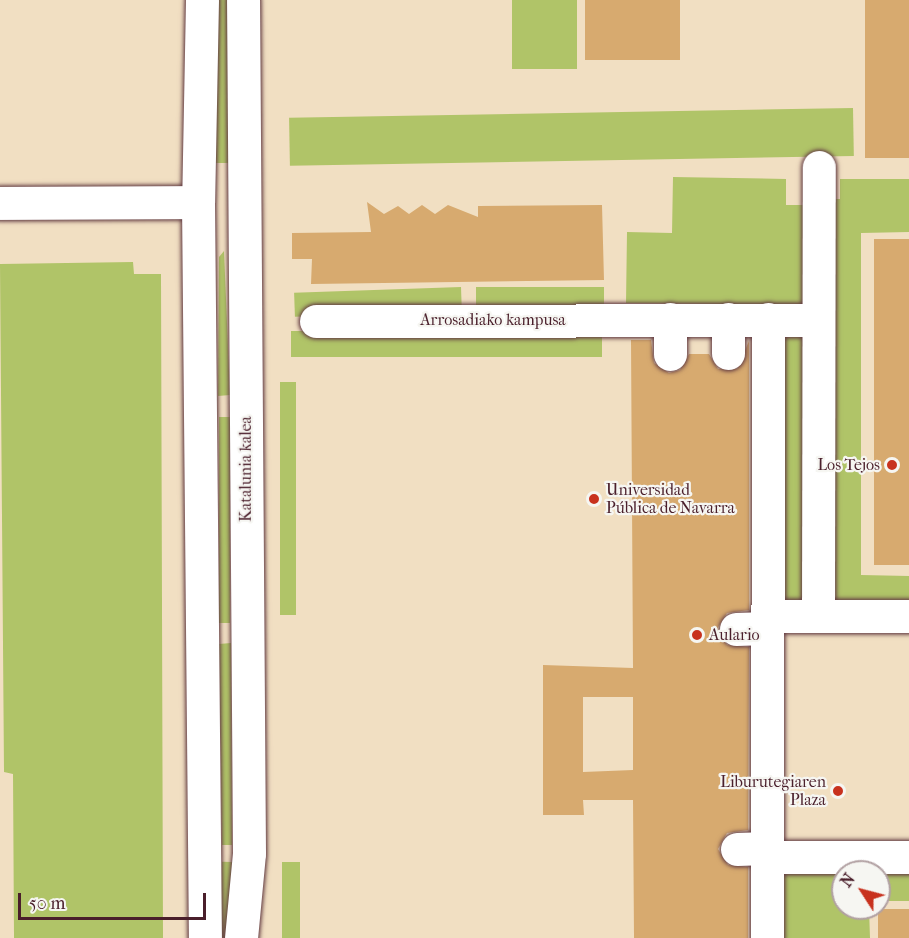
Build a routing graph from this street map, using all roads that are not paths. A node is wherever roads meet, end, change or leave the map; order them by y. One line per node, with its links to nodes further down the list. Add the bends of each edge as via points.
1 (202, 0): 4 (street)
2 (243, 0): 19 (street, Katalunia kalea, via 249,853)
3 (819, 167): 9 (street)
4 (198, 202): 5 (street); 18 (street)
5 (0, 203)
6 (670, 319): 7 (street, Arrosadiako kampusa); 10 (street, Arrosadiako kampusa); 12 (street)
7 (728, 319): 8 (street, Arrosadiako kampusa); 11 (street)
8 (768, 319): 9 (street, Arrosadiako kampusa); 15 (street)
9 (818, 320): 13 (street)
10 (316, 321)
11 (728, 353)
12 (670, 354)
13 (818, 616): 14 (street); 15 (street)
14 (909, 616)
15 (757, 625): 16 (street, via 764,734)
16 (757, 851): 17 (street); 20 (street)
17 (909, 857)
18 (205, 938)
19 (241, 938)
20 (767, 938)

